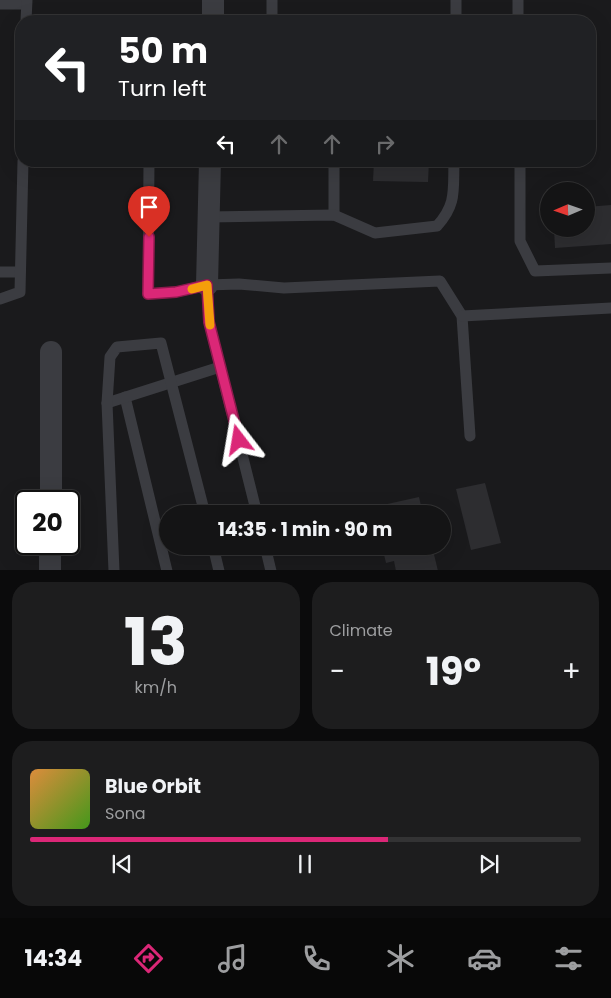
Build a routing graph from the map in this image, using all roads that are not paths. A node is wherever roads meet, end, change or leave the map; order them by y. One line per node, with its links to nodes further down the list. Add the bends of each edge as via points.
1 (213, 0): 8 (street)
2 (272, 0): 9 (lane)
3 (456, 0): 10 (lane)
4 (518, 0): 11 (lane)
5 (26, 2): 6 (lane); 7 (lane)
6 (0, 4)
7 (26, 15)
8 (213, 15)
9 (272, 15)
10 (456, 15)
11 (518, 15)
12 (23, 167): 22 (lane)
13 (149, 167): 23 (lane, via 148,294)
14 (210, 167): 19 (street)
15 (334, 167): 18 (lane)
16 (454, 167): 18 (lane, via 449,213 437,226 375,234)
17 (520, 167): 20 (lane, via 520,242 535,271)
18 (334, 215): 19 (lane)
19 (208, 217): 23 (street)
20 (611, 268)
21 (0, 272): 22 (lane)
22 (20, 272): 24 (lane, via 20,292)
23 (207, 285): 26 (lane, via 284,288 440,281); 28 (lane, via 209,322)
24 (0, 299)
25 (611, 308): 26 (lane)
26 (462, 316): 32 (lane)
27 (51, 352): 33 (street)
28 (220, 367): 29 (lane); 35 (lane)
29 (171, 382): 30 (lane); 31 (lane, via 161,343 117,347 110,357); 34 (lane)
30 (125, 397): 31 (lane); 41 (lane)
31 (106, 403): 40 (lane)
32 (470, 436)
33 (51, 490)
34 (203, 505)
35 (255, 505)
36 (50, 555): 39 (street)
37 (216, 555): 42 (lane)
38 (267, 555): 43 (lane)
39 (50, 570)
40 (114, 570)
41 (167, 570)
42 (220, 570)
43 (271, 570)

